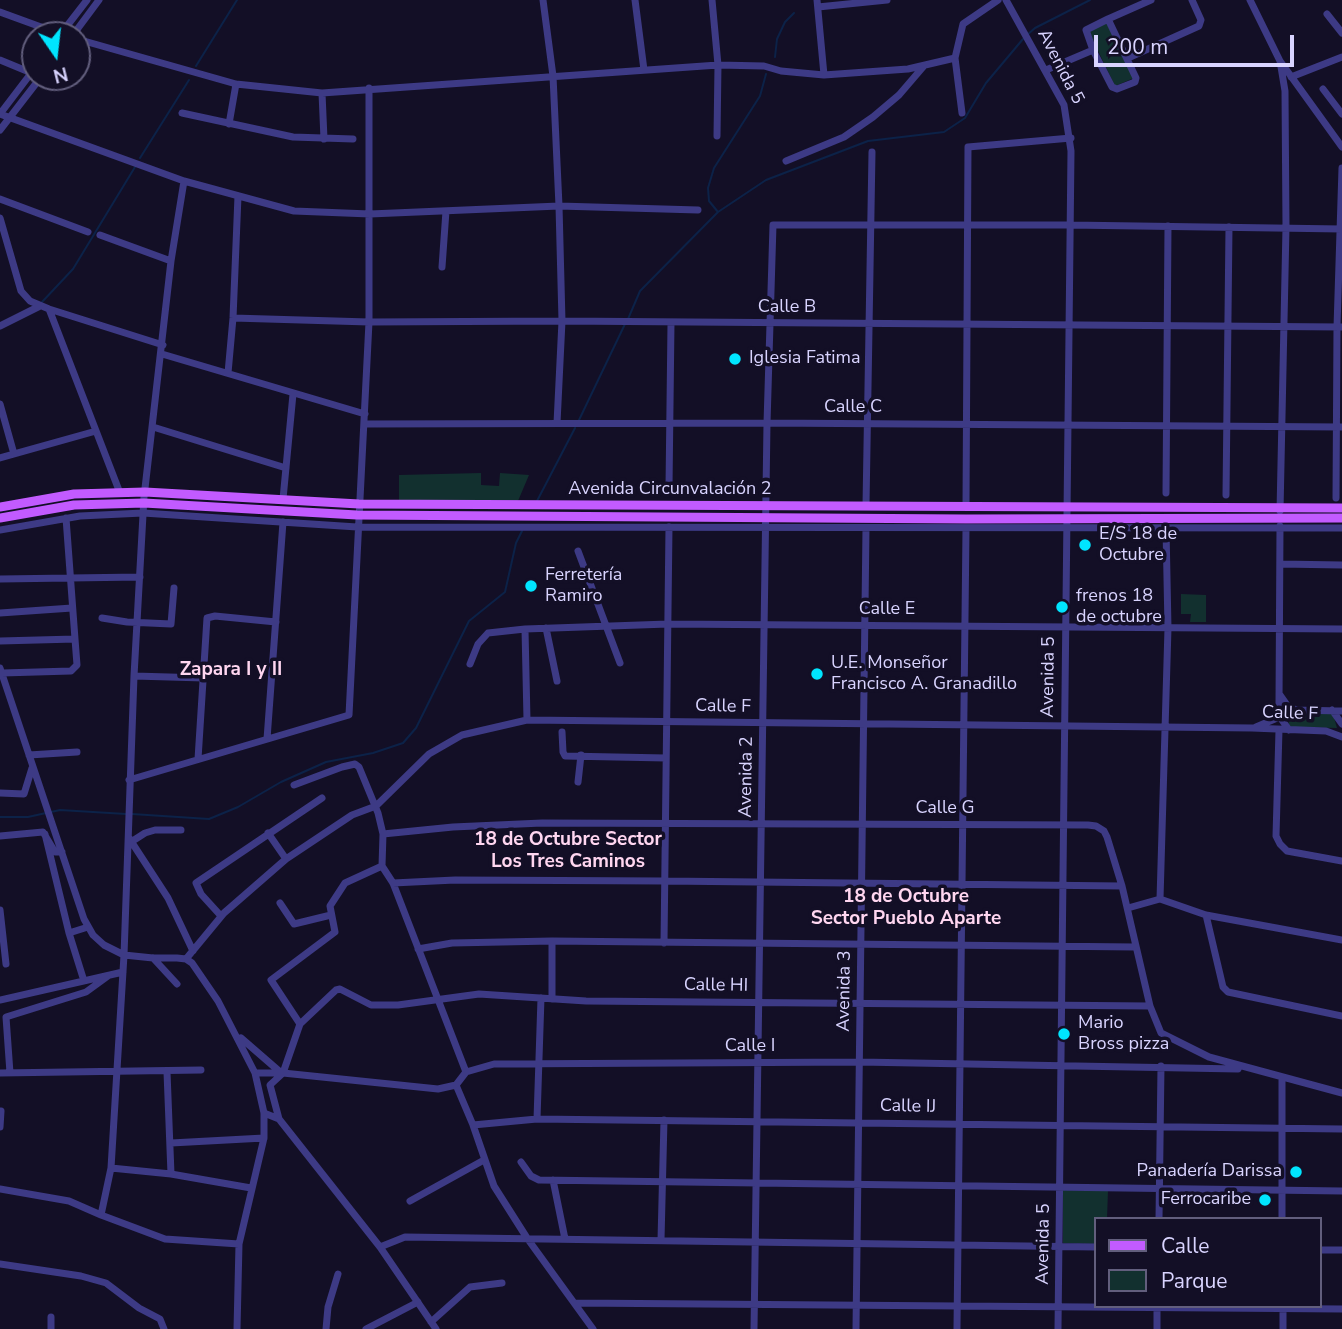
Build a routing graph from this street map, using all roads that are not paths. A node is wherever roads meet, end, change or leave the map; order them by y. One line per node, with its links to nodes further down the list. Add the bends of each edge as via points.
1 (87, 0): 17 (street)
2 (99, 0): 18 (street)
3 (544, 0): 33 (street)
4 (635, 0): 30 (street)
5 (712, 0): 27 (street)
6 (887, 0): 12 (street)
7 (998, 0): 23 (street, via 963,24)
8 (1006, 0): 31 (street, Avenida 5)
9 (1151, 0): 15 (street)
10 (1192, 0): 24 (street, via 1199,26)
11 (1250, 0): 26 (street)
12 (817, 4): 32 (street)
13 (0, 12): 16 (street)
14 (1327, 14): 19 (street)
15 (1108, 19): 21 (street, via 1086,30); 24 (street)
16 (24, 21)
17 (72, 21)
18 (83, 21)
19 (1342, 33)
20 (91, 43): 35 (street)
21 (1093, 50): 24 (street, via 1115,89 1136,80); 31 (street)
22 (1342, 57): 34 (street)
23 (955, 58): 28 (street); 44 (street)
24 (1128, 58)
25 (0, 60): 29 (street)
26 (1280, 61): 34 (street); 41 (street)
27 (718, 65): 30 (street); 32 (street); 50 (street)
28 (924, 66): 32 (street); 56 (street, via 899,95 853,131)
29 (21, 67)
30 (644, 70): 33 (street)
31 (1046, 70): 51 (street, Avenida 5, via 1064,106)
32 (824, 75)
33 (554, 76): 38 (street); 61 (street)
34 (1291, 77): 36 (street)
35 (236, 84): 42 (street); 48 (street)
36 (1298, 86): 41 (street); 54 (street)
37 (21, 88): 45 (street)
38 (369, 88): 42 (street); 64 (street)
39 (1323, 89): 46 (street)
40 (29, 91): 47 (street)
41 (1285, 91): 71 (street)
42 (322, 93): 52 (street)
43 (182, 113): 48 (street)
44 (962, 113)
45 (0, 114): 47 (street)
46 (1342, 114)
47 (9, 118): 49 (street); 58 (street)
48 (229, 124): 52 (street)
49 (0, 130)
50 (717, 136)
51 (1071, 138): 67 (street, via 968,147); 68 (street, Avenida 5)
52 (324, 139): 53 (street)
53 (352, 139)
54 (1342, 147)
55 (872, 152): 66 (street)
56 (786, 161)
57 (1342, 168): 72 (street)
58 (184, 181): 59 (street); 75 (street)
59 (238, 196): 64 (street, via 294,211); 78 (street)
60 (0, 199): 73 (street)
61 (559, 206): 62 (street); 63 (street); 79 (street)
62 (698, 210)
63 (446, 211): 64 (street); 76 (street)
64 (370, 214): 80 (street)
65 (0, 218): 77 (street, via 21,290 30,301)
66 (871, 224): 67 (street); 82 (street, Avenida 2, via 773,225); 83 (street)
67 (968, 225): 68 (street); 85 (street)
68 (1070, 225): 69 (street); 86 (street, Avenida 5)
69 (1168, 226): 70 (street); 87 (street)
70 (1229, 227): 71 (street); 88 (street)
71 (1286, 227): 72 (street); 89 (street)
72 (1341, 229): 90 (street)
73 (88, 232)
74 (100, 235): 75 (street)
75 (171, 261): 91 (street)
76 (442, 267)
77 (45, 307): 84 (street); 91 (street); 108 (street)
78 (233, 318): 80 (street, Calle B); 92 (street)
79 (562, 321): 80 (street, Calle B); 81 (street, Calle B); 96 (street)
80 (369, 322): 95 (street)
81 (671, 323): 82 (street, Calle B); 101 (street)
82 (769, 324): 83 (street, Calle B); 97 (street, Avenida 2)
83 (869, 325): 85 (street, Calle B); 99 (street)
84 (0, 326)
85 (967, 326): 86 (street, Calle B); 100 (street)
86 (1069, 326): 87 (street, Calle B); 102 (street, Avenida 5)
87 (1167, 327): 88 (street, Calle B); 103 (street)
88 (1228, 327): 89 (street, Calle B); 104 (street)
89 (1284, 327): 90 (street, Calle B); 105 (street)
90 (1340, 327): 106 (street)
91 (163, 349): 92 (street); 107 (street)
92 (228, 373): 93 (street)
93 (293, 394): 95 (street); 111 (street)
94 (0, 404): 109 (street)
95 (365, 414): 98 (street)
96 (558, 423): 98 (street, Calle C); 101 (street, Calle C)
97 (767, 423): 99 (street, Calle C); 101 (street, Calle C); 122 (street, Avenida 2)
98 (365, 424): 120 (street)
99 (868, 424): 100 (street, Calle C); 121 (street)
100 (967, 424): 102 (street, Calle C); 123 (street)
101 (669, 425): 112 (street)
102 (1068, 425): 103 (street, Calle C); 125 (street, Avenida 5)
103 (1167, 426): 104 (street, Calle C); 115 (street)
104 (1227, 426): 105 (street, Calle C); 116 (street)
105 (1282, 426): 106 (street, Calle C); 129 (street)
106 (1339, 427): 117 (street)
107 (153, 428): 111 (street); 113 (street)
108 (96, 431): 109 (street); 114 (street)
109 (14, 454): 110 (street)
110 (0, 458)
111 (286, 468): 118 (street)
112 (668, 487)
113 (145, 492): 114 (main road, Avenida Circunvalación 2); 118 (main road, Avenida Circunvalación 2); 127 (street)
114 (120, 493): 126 (main road, Avenida Circunvalación 2, via 74,494)
115 (1166, 493)
116 (1226, 495)
117 (1336, 498)
118 (283, 499): 120 (main road, Avenida Circunvalación 2)
119 (94, 504): 127 (main road, Avenida Circunvalación 2); 131 (street); 133 (main road, Avenida Circunvalación 2)
120 (359, 504): 122 (main road, Avenida Circunvalación 2); 130 (street)
121 (866, 505): 122 (main road, Avenida Circunvalación 2); 123 (main road, Avenida Circunvalación 2)
122 (766, 506): 139 (street, Avenida 2)
123 (966, 506): 125 (main road, Avenida Circunvalación 2)
124 (221, 507): 127 (main road, Avenida Circunvalación 2); 130 (main road, Avenida Circunvalación 2); 135 (main road)
125 (1067, 507): 129 (main road, Avenida Circunvalación 2); 142 (street, Avenida 5)
126 (0, 508)
127 (144, 508): 131 (street); 135 (street); 156 (street)
128 (1342, 508): 129 (main road, Avenida Circunvalación 2)
129 (1280, 512): 132 (main road, Avenida Circunvalación 2); 136 (main road, Avenida Circunvalación 2); 149 (street)
130 (358, 515): 138 (main road, Avenida Circunvalación 2); 143 (street)
131 (80, 516): 134 (street)
132 (1342, 517)
133 (0, 518)
134 (66, 518): 151 (street); 155 (street)
135 (220, 518): 137 (street)
136 (1153, 518): 142 (main road, Avenida Circunvalación 2); 147 (main road)
137 (283, 522): 143 (street); 163 (street)
138 (704, 522): 139 (main road, Avenida Circunvalación 2); 144 (street)
139 (766, 522): 141 (main road, Avenida Circunvalación 2); 145 (street); 165 (street, Avenida 2)
140 (1004, 522): 141 (main road, Avenida Circunvalación 2); 142 (main road, Avenida Circunvalación 2); 146 (street)
141 (930, 523): 145 (street); 146 (street)
142 (1066, 523): 147 (street); 169 (street, Avenida 5)
143 (357, 527): 144 (street); 201 (street, via 349,715)
144 (669, 527): 164 (street)
145 (866, 528): 168 (street, Avenida 3)
146 (966, 528): 166 (street)
147 (1152, 528): 148 (street)
148 (1166, 528): 149 (street); 171 (street)
149 (1280, 528): 150 (street); 153 (street)
150 (1342, 528)
151 (0, 530)
152 (578, 551): 167 (street)
153 (1280, 564): 154 (street); 173 (street)
154 (1342, 565)
155 (69, 577): 156 (street); 157 (street); 159 (street)
156 (140, 577): 162 (street)
157 (0, 579)
158 (174, 588): 162 (street, via 171,624)
159 (72, 608): 160 (street); 175 (street)
160 (0, 613)
161 (102, 618): 162 (street)
162 (137, 622): 180 (street)
163 (276, 622): 181 (street, via 207,618); 201 (street)
164 (668, 624): 165 (street, Calle E); 167 (street, Calle E); 189 (street)
165 (765, 625): 168 (street, Calle E); 190 (street, Avenida 2)
166 (966, 625): 168 (street, Calle E); 169 (street, Calle E); 193 (street)
167 (607, 626): 170 (street, Calle E); 177 (street)
168 (864, 626): 191 (street, Avenida 3)
169 (1065, 626): 171 (street, Calle E); 194 (street, Avenida 5)
170 (546, 628): 172 (street, Calle E); 182 (street)
171 (1168, 628): 173 (street, Calle E); 195 (street)
172 (525, 629): 178 (street, Calle E, via 488,633); 188 (street)
173 (1279, 629): 174 (street, Calle E); 183 (street)
174 (1342, 629)
175 (75, 639): 176 (street); 179 (street, via 77,665 71,671)
176 (0, 641)
177 (620, 663)
178 (470, 664)
179 (1, 671): 203 (street)
180 (134, 676): 181 (street); 208 (street)
181 (204, 678): 206 (street)
182 (557, 681)
183 (1279, 693): 184 (street); 187 (street)
184 (1296, 710): 185 (street); 187 (street)
185 (1332, 710): 186 (street); 192 (street)
186 (1342, 710)
187 (1281, 716): 196 (street); 198 (street)
188 (527, 720): 189 (street, Calle F); 213 (street, Calle F, via 462,735 444,744)
189 (667, 722): 190 (street, Calle F); 205 (street)
190 (764, 723): 191 (street, Calle F); 215 (street, Avenida 2)
191 (864, 724): 193 (street, Calle F); 216 (street, Avenida 3)
192 (1342, 724)
193 (964, 726): 194 (street, Calle F); 217 (street)
194 (1064, 726): 195 (street, Calle F); 218 (street, Avenida 5)
195 (1166, 727): 196 (street, Calle F); 236 (street)
196 (1252, 728): 197 (street, Calle F)
197 (1279, 730): 198 (street, Calle F); 227 (street, via 1276,836 1280,845 1287,851)
198 (1289, 730): 200 (street, Calle F, via 1326,731)
199 (562, 732): 204 (street, via 563,755)
200 (1342, 737)
201 (267, 739): 206 (street)
202 (77, 752): 203 (street)
203 (29, 755): 207 (street)
204 (581, 755): 205 (street); 209 (street)
205 (666, 758): 214 (street)
206 (198, 759): 208 (street)
207 (32, 766): 211 (street, via 24,794); 225 (street)
208 (129, 780): 224 (street)
209 (578, 782)
210 (294, 785): 213 (street, via 355,764)
211 (0, 793)
212 (322, 798): 220 (street)
213 (376, 806): 222 (street); 226 (street, Calle F, via 352,815)
214 (665, 822): 215 (street, Calle G); 222 (street, Calle G, via 542,823); 229 (street)
215 (762, 823): 216 (street, Calle G); 231 (street, Avenida 2)
216 (863, 824): 217 (street, Calle G); 232 (street, Avenida 3)
217 (962, 825): 218 (street, Calle G); 233 (street)
218 (1064, 825): 234 (street, Avenida 5); 235 (street, Calle G, via 1088,825 1104,831)
219 (181, 830): 224 (street, via 155,830)
220 (268, 833): 226 (street); 242 (street, via 196,883)
221 (45, 834): 223 (street); 225 (street, via 55,852); 244 (street)
222 (383, 834): 228 (street)
223 (0, 836)
224 (130, 839): 254 (street, via 168,898); 255 (street)
225 (62, 852): 243 (street)
226 (286, 859): 242 (street, Calle F)
227 (1342, 861)
228 (382, 866): 230 (street); 240 (street, via 345,883 330,906)
229 (665, 881): 230 (street); 231 (street); 247 (street)
230 (393, 883): 253 (street)
231 (761, 883): 232 (street); 248 (street, Avenida 2)
232 (862, 884): 233 (street); 249 (street, Avenida 3)
233 (962, 885): 234 (street); 250 (street)
234 (1063, 886): 235 (street); 251 (street, Avenida 5)
235 (1122, 886): 238 (street, Calle G)
236 (1160, 900): 238 (street); 241 (street)
237 (280, 903): 240 (street, via 294,924)
238 (1128, 908): 252 (street, Calle G)
239 (0, 909): 258 (street)
240 (331, 915): 274 (street, via 335,932 271,980)
241 (1206, 915): 245 (street); 272 (street, via 1228,992)
242 (221, 916): 254 (street, Calle F)
243 (88, 927): 244 (street); 255 (street, via 104,945)
244 (69, 933): 261 (street)
245 (1342, 940)
246 (552, 942): 247 (street); 253 (street, via 452,943); 265 (street)
247 (664, 943): 248 (street)
248 (760, 943): 249 (street); 267 (street, Avenida 2)
249 (861, 944): 250 (street); 268 (street, Avenida 3)
250 (961, 946): 251 (street); 269 (street)
251 (1063, 947): 252 (street); 270 (street, Avenida 5)
252 (1135, 947): 271 (street, Calle G)
253 (418, 949): 264 (street)
254 (193, 951): 257 (street, Calle F)
255 (124, 956): 256 (street); 259 (street)
256 (153, 958): 257 (street); 262 (street)
257 (186, 959): 275 (street, via 199,971)
258 (6, 964)
259 (123, 972): 260 (street); 288 (street)
260 (108, 976): 261 (street); 273 (street, via 86,992)
261 (84, 981): 266 (street)
262 (177, 984)
263 (541, 998): 264 (street, Calle HI, via 479,994); 265 (street, Calle HI); 277 (street)
264 (437, 999): 274 (street, Calle HI, via 371,1005 340,989); 285 (street)
265 (552, 999): 267 (street, Calle HI)
266 (0, 1000)
267 (759, 1003): 268 (street, Calle HI); 278 (street, Avenida 2)
268 (860, 1004): 269 (street, Calle HI); 276 (street, Avenida 3)
269 (961, 1005): 270 (street, Calle HI); 280 (street)
270 (1062, 1006): 271 (street, Calle HI); 279 (street, Avenida 5)
271 (1150, 1006): 282 (street, Calle G, via 1161,1033 1170,1040)
272 (1342, 1016)
273 (3, 1017): 287 (street)
274 (300, 1024): 290 (street)
275 (237, 1034): 289 (street); 290 (street)
276 (860, 1062): 278 (street, Calle I); 280 (street, Calle I); 302 (street, Avenida 3)
277 (540, 1063): 278 (street, Calle I); 285 (street, Calle I, via 494,1064); 299 (street)
278 (758, 1063): 301 (street, Avenida 2)
279 (1061, 1065): 280 (street, Calle I); 281 (street, Calle I); 305 (street, Avenida 5)
280 (961, 1066): 303 (street)
281 (1161, 1066): 282 (street, Calle I); 306 (street)
282 (1254, 1069): 291 (street, Calle G)
283 (201, 1070): 284 (street)
284 (167, 1072): 288 (street); 311 (street)
285 (466, 1072): 292 (street)
286 (0, 1073): 287 (street)
287 (10, 1073): 288 (street)
288 (116, 1073): 314 (street)
289 (255, 1073): 290 (street); 294 (street)
290 (283, 1073): 292 (street, via 438,1090); 293 (street)
291 (1282, 1077): 295 (street, Calle G); 308 (street)
292 (456, 1085): 304 (street)
293 (270, 1087): 294 (street); 298 (street)
294 (260, 1089): 297 (street)
295 (1342, 1093)
296 (1, 1111): 307 (street)
297 (264, 1113): 298 (street); 310 (street)
298 (279, 1119): 339 (street)
299 (537, 1119): 300 (street, Calle IJ); 304 (street, Calle IJ)
300 (664, 1120): 301 (street, Calle IJ); 317 (street)
301 (757, 1121): 302 (street, Calle IJ); 318 (street, Avenida 2)
302 (859, 1122): 303 (street, Calle IJ); 319 (street, Avenida 3)
303 (960, 1123): 305 (street, Calle IJ); 320 (street)
304 (473, 1125): 312 (street)
305 (1061, 1125): 306 (street, Calle IJ); 321 (street, Avenida 5)
306 (1160, 1126): 308 (street, Calle IJ); 324 (street)
307 (0, 1127)
308 (1282, 1128): 309 (street, Calle IJ); 325 (street)
309 (1342, 1129)
310 (264, 1138): 311 (street); 322 (street)
311 (171, 1143): 315 (street)
312 (484, 1160): 327 (street); 331 (street, via 494,1186)
313 (521, 1162): 316 (street, via 534,1179)
314 (111, 1168): 315 (street); 328 (street)
315 (171, 1174): 322 (street)
316 (553, 1180): 317 (street); 332 (street)
317 (662, 1181): 318 (street); 333 (street)
318 (757, 1182): 319 (street); 334 (street, Avenida 2)
319 (858, 1184): 320 (street); 335 (street, Avenida 3)
320 (959, 1186): 321 (street); 337 (street)
321 (1060, 1187): 324 (street); 338 (street, Avenida 5)
322 (251, 1188): 336 (street)
323 (0, 1189): 328 (street, via 69,1200)
324 (1159, 1189): 325 (street); 329 (street)
325 (1282, 1191): 326 (street); 330 (street)
326 (1342, 1191)
327 (410, 1201)
328 (100, 1215): 336 (street, via 164,1239)
329 (1159, 1217)
330 (1282, 1217)
331 (527, 1238): 332 (street); 339 (street, via 405,1237); 347 (street)
332 (565, 1239): 333 (street)
333 (661, 1240): 334 (street)
334 (755, 1242): 335 (street); 348 (street, Avenida 2)
335 (857, 1243): 337 (street); 349 (street, Avenida 3)
336 (239, 1244): 361 (street)
337 (958, 1245): 338 (street); 350 (street)
338 (1060, 1246): 340 (street); 351 (street, Avenida 5)
339 (380, 1247): 346 (street)
340 (1094, 1247)
341 (1321, 1250): 342 (street)
342 (1342, 1250)
343 (0, 1264): 360 (street, via 106,1283 160,1319)
344 (338, 1274): 362 (street)
345 (502, 1283): 358 (street, via 470,1287)
346 (418, 1302): 358 (street); 363 (street)
347 (575, 1303): 348 (street); 365 (street)
348 (754, 1304): 349 (street); 366 (street, Avenida 2)
349 (856, 1305): 350 (street); 367 (street, Avenida 3)
350 (957, 1306): 351 (street); 368 (street)
351 (1059, 1306): 352 (street); 369 (street, Avenida 5)
352 (1094, 1306)
353 (1157, 1308): 370 (street)
354 (1283, 1308): 371 (street)
355 (1312, 1308): 356 (street)
356 (1342, 1309)
357 (51, 1317): 359 (street)
358 (431, 1322): 364 (street)
359 (51, 1329)
360 (164, 1329)
361 (237, 1329)
362 (326, 1329)
363 (366, 1329)
364 (436, 1329)
365 (593, 1329)
366 (754, 1329)
367 (856, 1329)
368 (957, 1329)
369 (1058, 1329)
370 (1157, 1329)
371 (1283, 1329)

